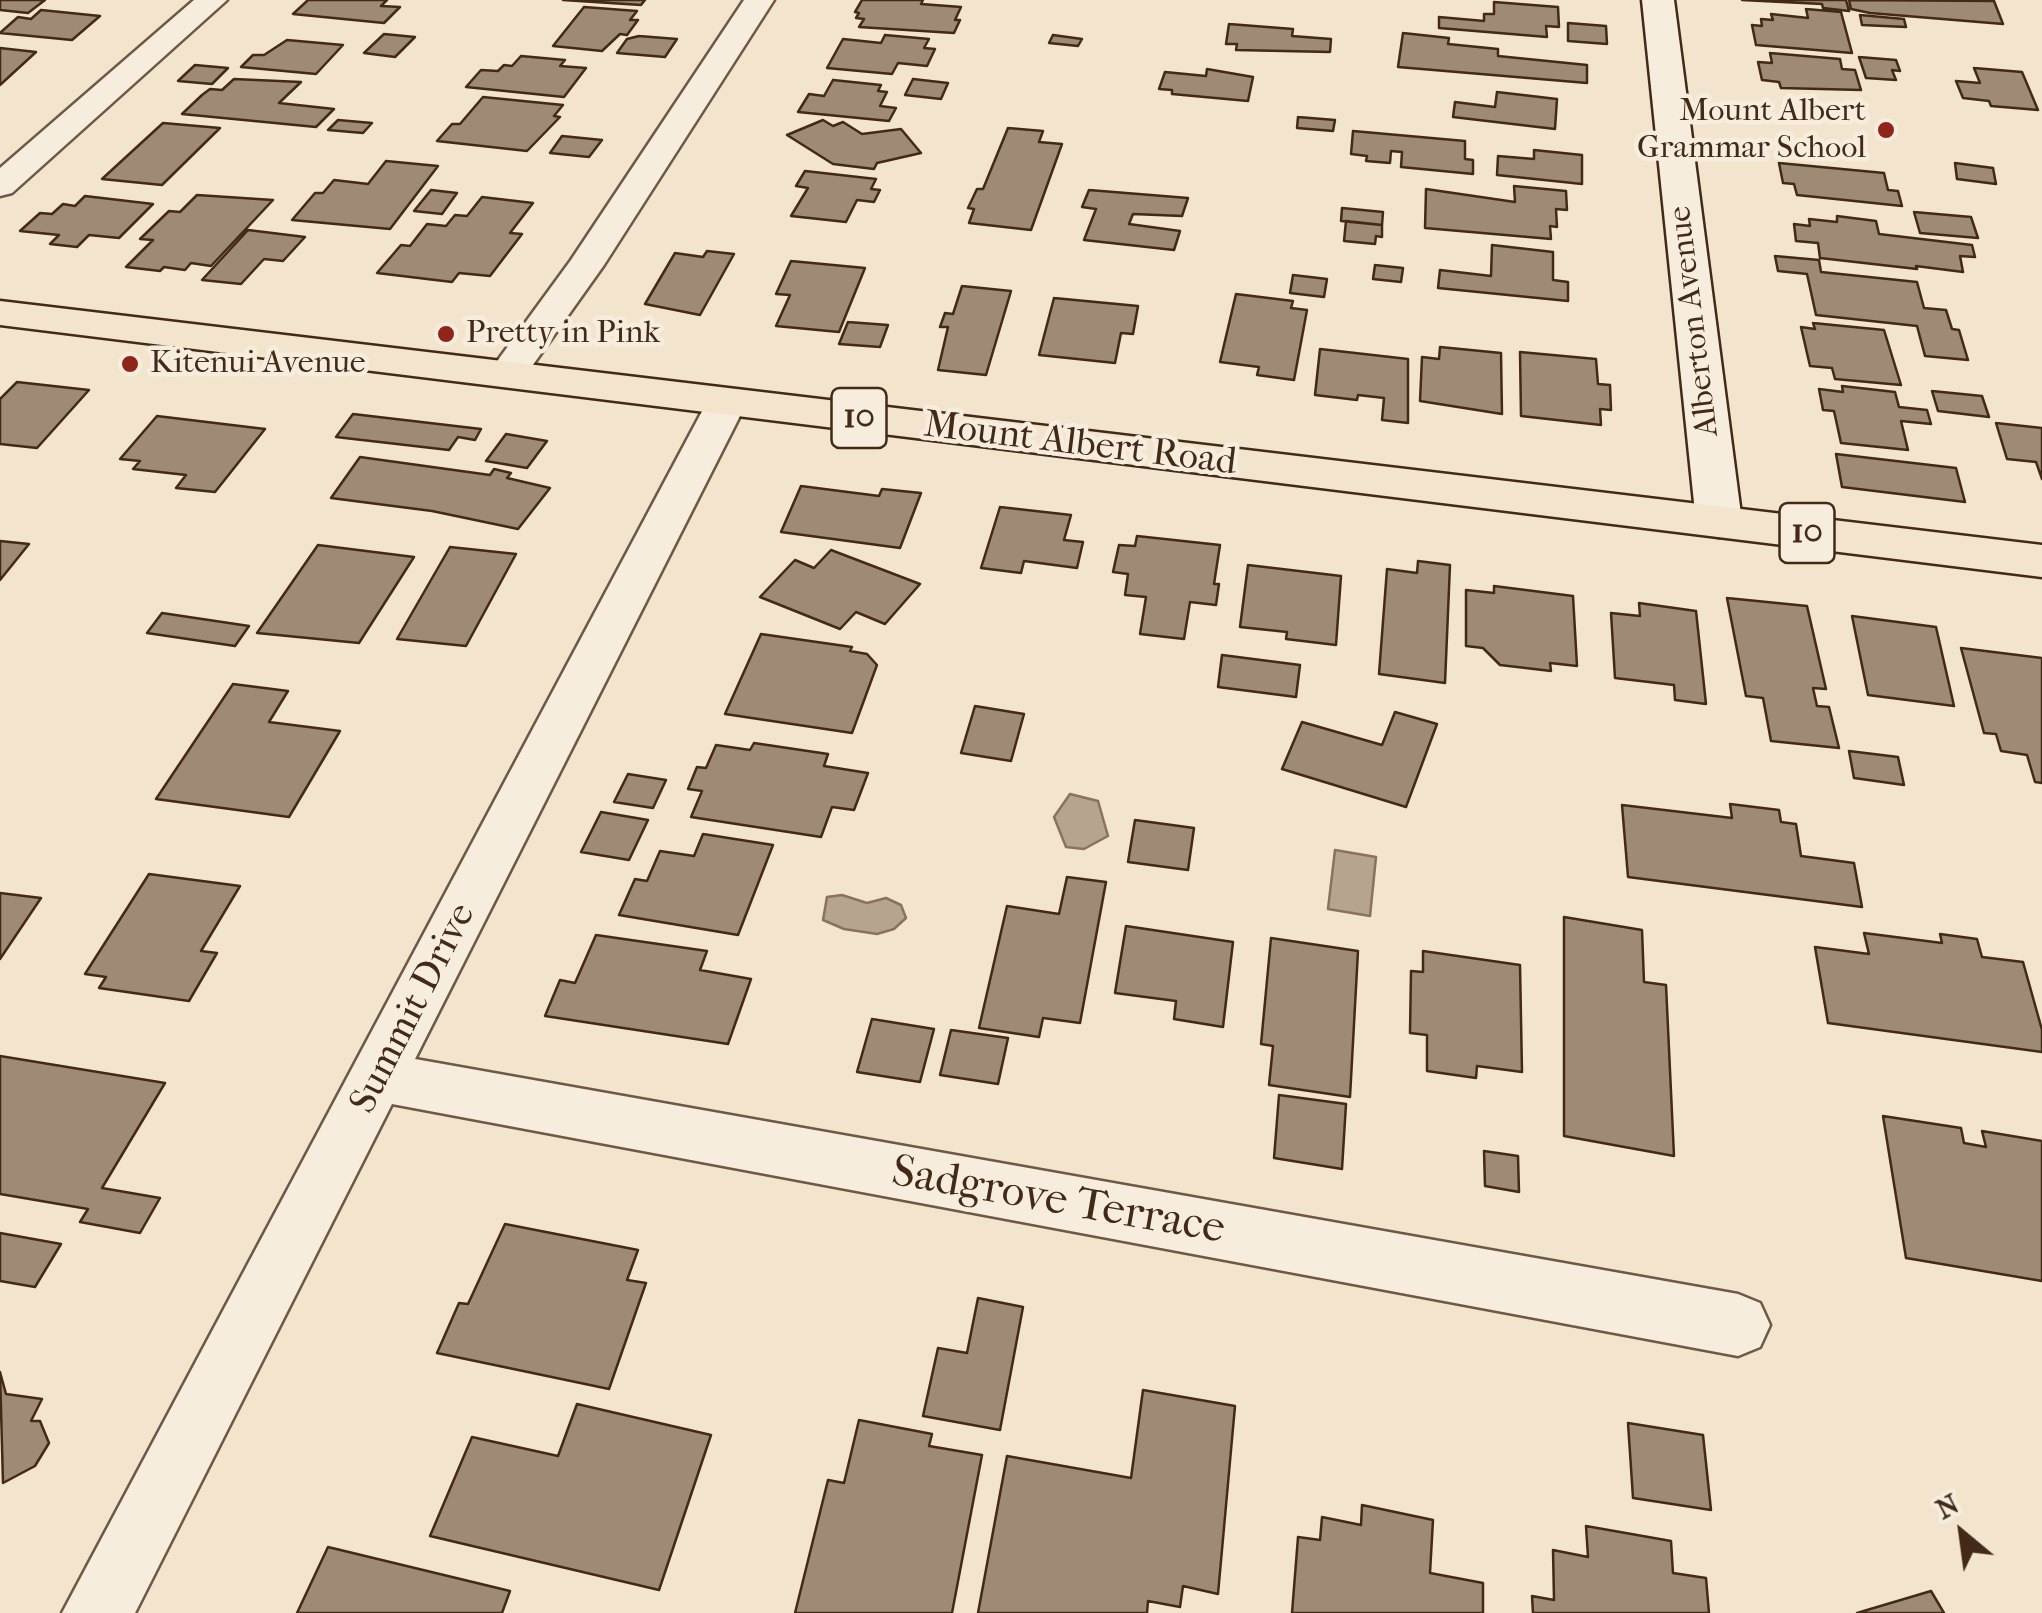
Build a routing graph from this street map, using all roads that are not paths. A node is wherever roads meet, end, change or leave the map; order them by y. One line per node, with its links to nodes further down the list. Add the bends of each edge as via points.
1 (212, 0): 4 (street)
2 (759, 0): 6 (street)
3 (1658, 0): 8 (main road, Alberton Avenue)
4 (0, 186)
5 (0, 313): 6 (main road, Mount Albert Road / 10)
6 (506, 375): 7 (main road, Mount Albert Road / 10)
7 (727, 402): 8 (main road, Mount Albert Road / 10); 10 (street, Summit Drive)
8 (1719, 522): 9 (main road, Mount Albert Road / 10)
9 (2042, 561)
10 (379, 1077): 11 (street, Sadgrove Terrace); 12 (street, Summit Drive)
11 (1738, 1325)
12 (96, 1613)

